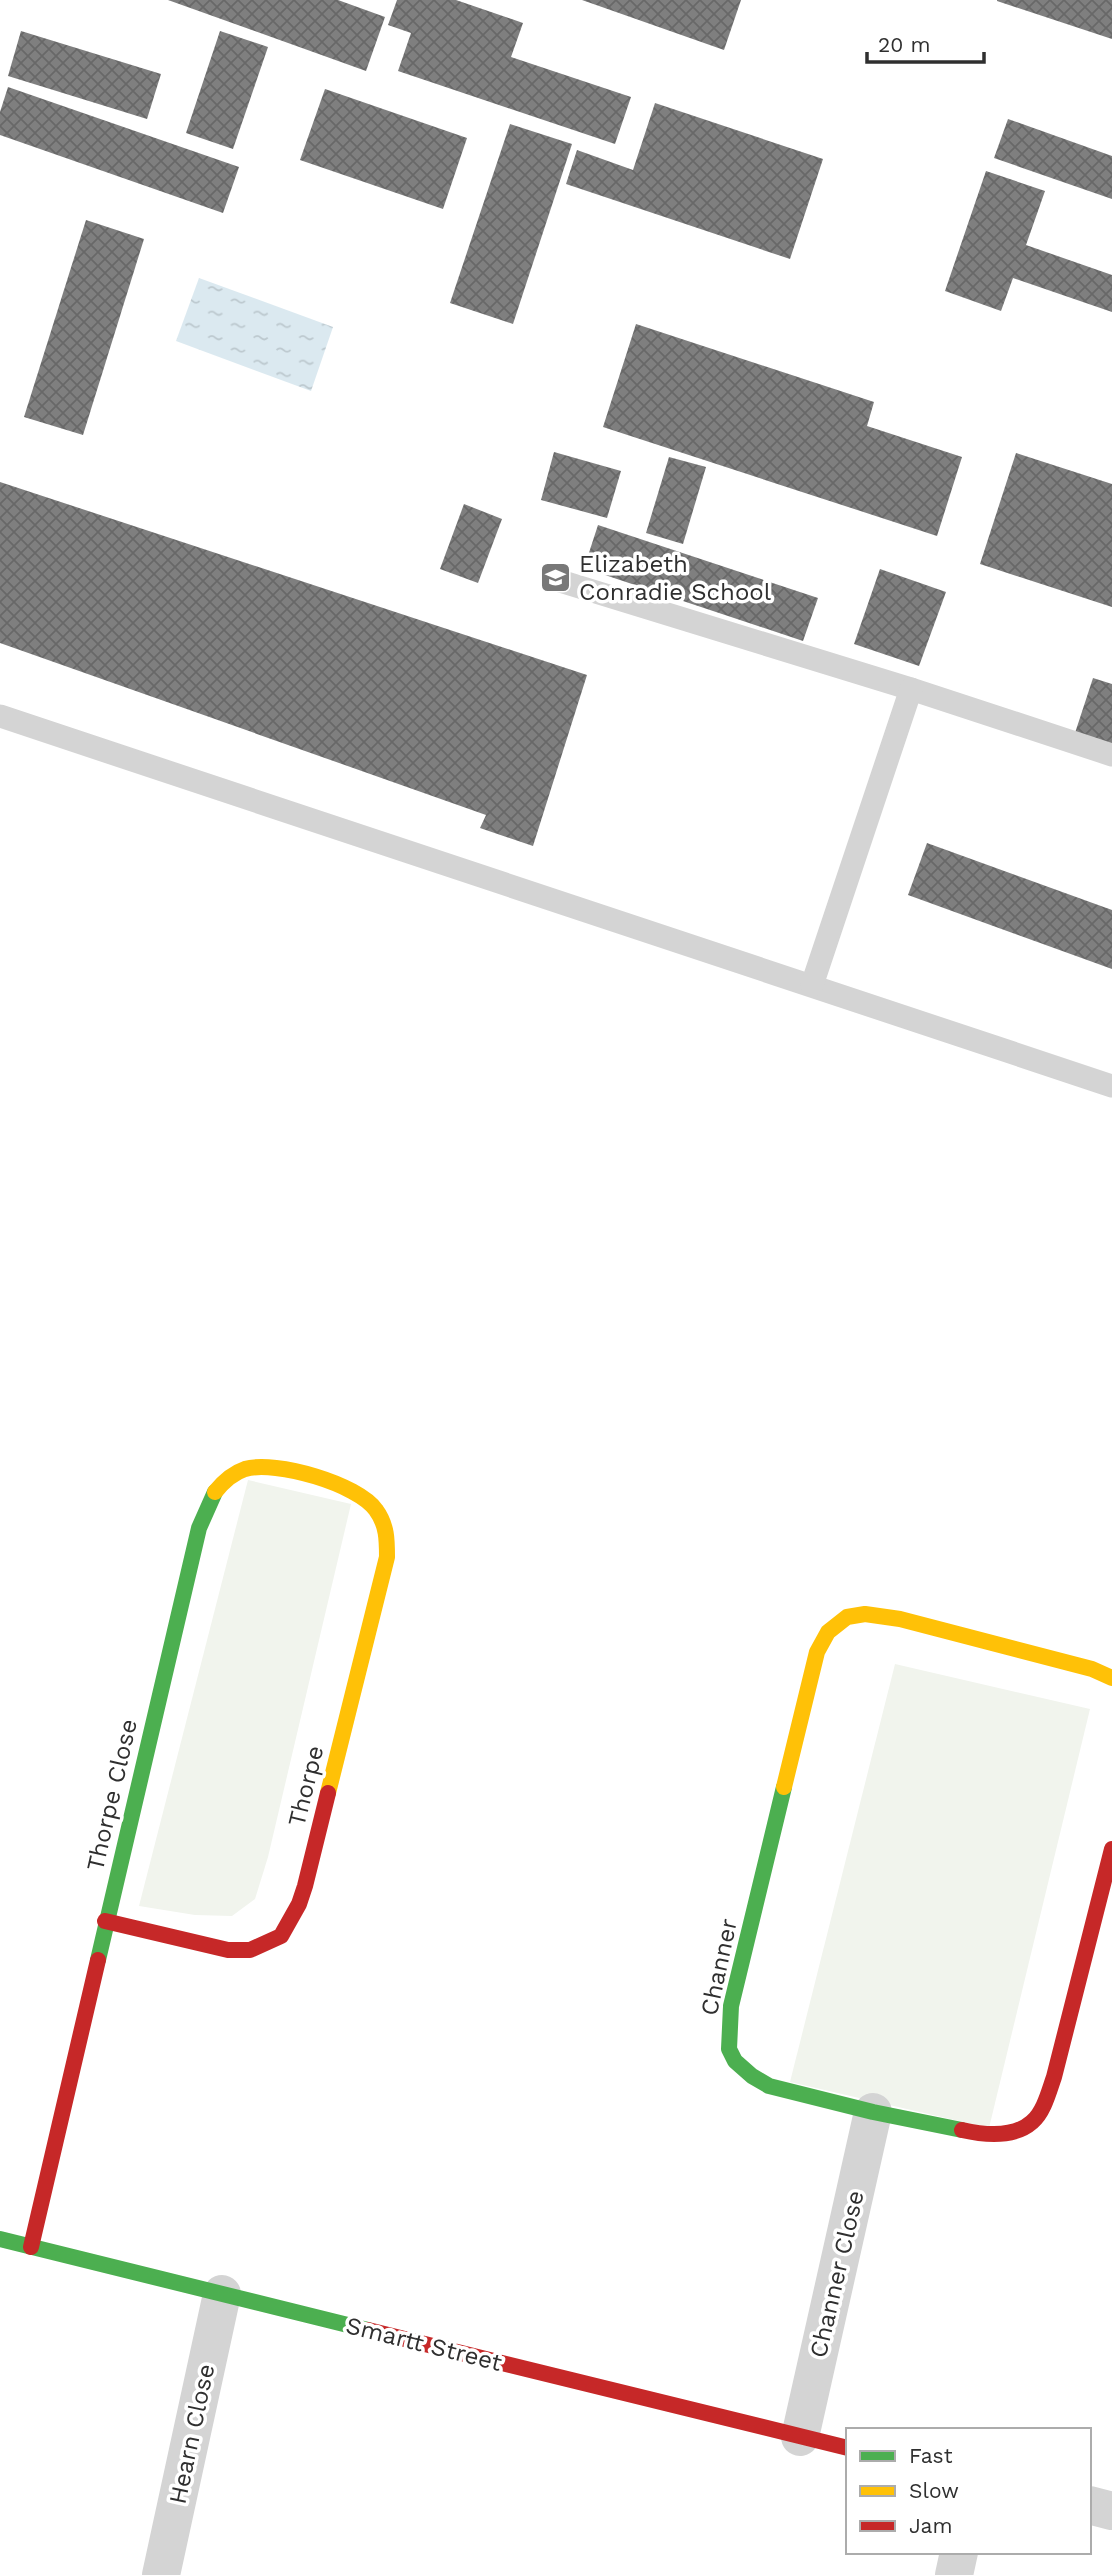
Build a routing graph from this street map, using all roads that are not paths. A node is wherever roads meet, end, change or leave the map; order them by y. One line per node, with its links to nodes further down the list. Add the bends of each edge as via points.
1 (561, 581): 2 (lane)
2 (911, 689): 4 (lane); 5 (lane)
3 (0, 716): 5 (lane)
4 (1112, 755)
5 (812, 985): 6 (lane)
6 (1112, 1086)
7 (342, 1485): 10 (street, Thorpe Close, via 254,1467 224,1482 207,1503); 10 (street, Thorpe, via 371,1503 381,1516 387,1529 387,1556 305,1886 290,1924 267,1944 228,1950)
8 (1112, 1678): 11 (street, Channer, via 875,1616 842,1619 821,1640 731,2006 729,2049 735,2061 769,2086)
9 (1112, 1849): 11 (street, Channer, via 1054,2077 1032,2123 1001,2135)
10 (106, 1921): 13 (street, Thorpe Close)
11 (873, 2112): 15 (street, Channer Close)
12 (0, 2239): 13 (street, Smartt Street)
13 (31, 2247): 14 (street, Smartt Street)
14 (222, 2294): 15 (street, Smartt Street); 20 (street, Hearn Close)
15 (800, 2437): 16 (street, Smartt Street)
16 (846, 2448)
17 (1091, 2506): 18 (street)
18 (1112, 2511)
19 (959, 2554): 21 (street)
20 (161, 2575)
21 (954, 2575)

